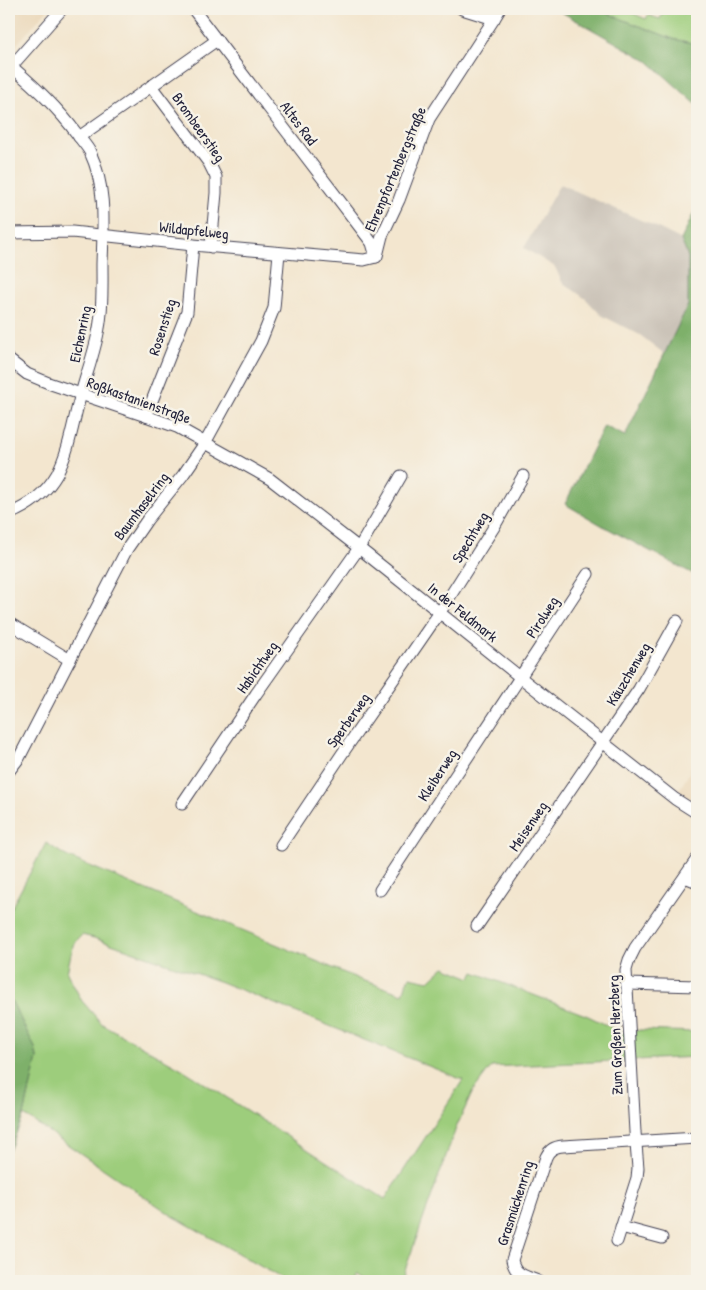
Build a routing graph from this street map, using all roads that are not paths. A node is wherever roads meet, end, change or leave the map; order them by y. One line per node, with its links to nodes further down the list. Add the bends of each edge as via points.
1 (62, 9): 6 (street)
2 (193, 9): 5 (street, Altes Rad)
3 (462, 9): 4 (street, Ehrenpfortenbergstraße)
4 (497, 14): 14 (street, Ehrenpfortenbergstraße, via 429,119)
5 (217, 40): 7 (street); 14 (street, Altes Rad, via 372,243)
6 (10, 68): 8 (street, Eichenring, via 41,93)
7 (151, 86): 8 (street); 12 (street, Brombeerstieg, via 216,177)
8 (79, 137): 10 (street, Eichenring, via 90,151 98,176 103,200)
9 (9, 233): 10 (street, Wildapfelweg)
10 (102, 235): 11 (street, Wildapfelweg); 16 (street, Eichenring, via 100,326)
11 (193, 245): 12 (street, Wildapfelweg); 17 (street, Rosenstieg, via 186,312)
12 (211, 247): 13 (street, Wildapfelweg)
13 (279, 253): 14 (street, Wildapfelweg, via 364,260); 18 (street, Baumhaselring, via 274,308 261,341)
14 (376, 258)
15 (9, 360): 16 (street, Roßkastanienstraße, via 27,374)
16 (80, 395): 17 (street, Roßkastanienstraße); 21 (street, Eichenring, via 69,445 56,475 34,501)
17 (146, 416): 18 (street, Roßkastanienstraße)
18 (205, 443): 22 (street, In der Feldmark, via 270,480); 27 (street, Baumhaselring, via 127,549)
19 (401, 476): 22 (street, Habichtweg)
20 (522, 476): 24 (street, Spechtweg)
21 (9, 514)
22 (359, 548): 24 (street, In der Feldmark); 31 (street, Habichtweg)
23 (588, 574): 28 (street, Pirolweg)
24 (440, 612): 28 (street, In der Feldmark); 33 (street, Sperberweg)
25 (676, 621): 29 (street, Käuzchenweg, via 638,689)
26 (9, 623): 27 (street)
27 (70, 660): 30 (street, Baumhaselring, via 19,758)
28 (520, 677): 29 (street, In der Feldmark); 37 (street, Kleiberweg)
29 (602, 742): 32 (street, In der Feldmark); 38 (street, Meisenweg)
30 (9, 771)
31 (182, 804)
32 (697, 813)
33 (281, 845)
34 (697, 860): 35 (street, Zum Großen Herzberg)
35 (685, 877): 36 (street); 39 (street, Zum Großen Herzberg, via 635,948 626,970)
36 (697, 882)
37 (380, 890)
38 (477, 926)
39 (627, 984): 40 (street); 42 (street, Zum Großen Herzberg)
40 (697, 986)
41 (697, 1138): 42 (street, Grasmückenring)
42 (636, 1142): 43 (street, Zum Großen Herzberg, via 637,1178); 46 (street, Grasmückenring, via 557,1146 548,1152 512,1260 517,1272)
43 (621, 1227): 44 (street); 45 (street, Zum Großen Herzberg)
44 (662, 1238)
45 (616, 1241)
46 (538, 1281)

